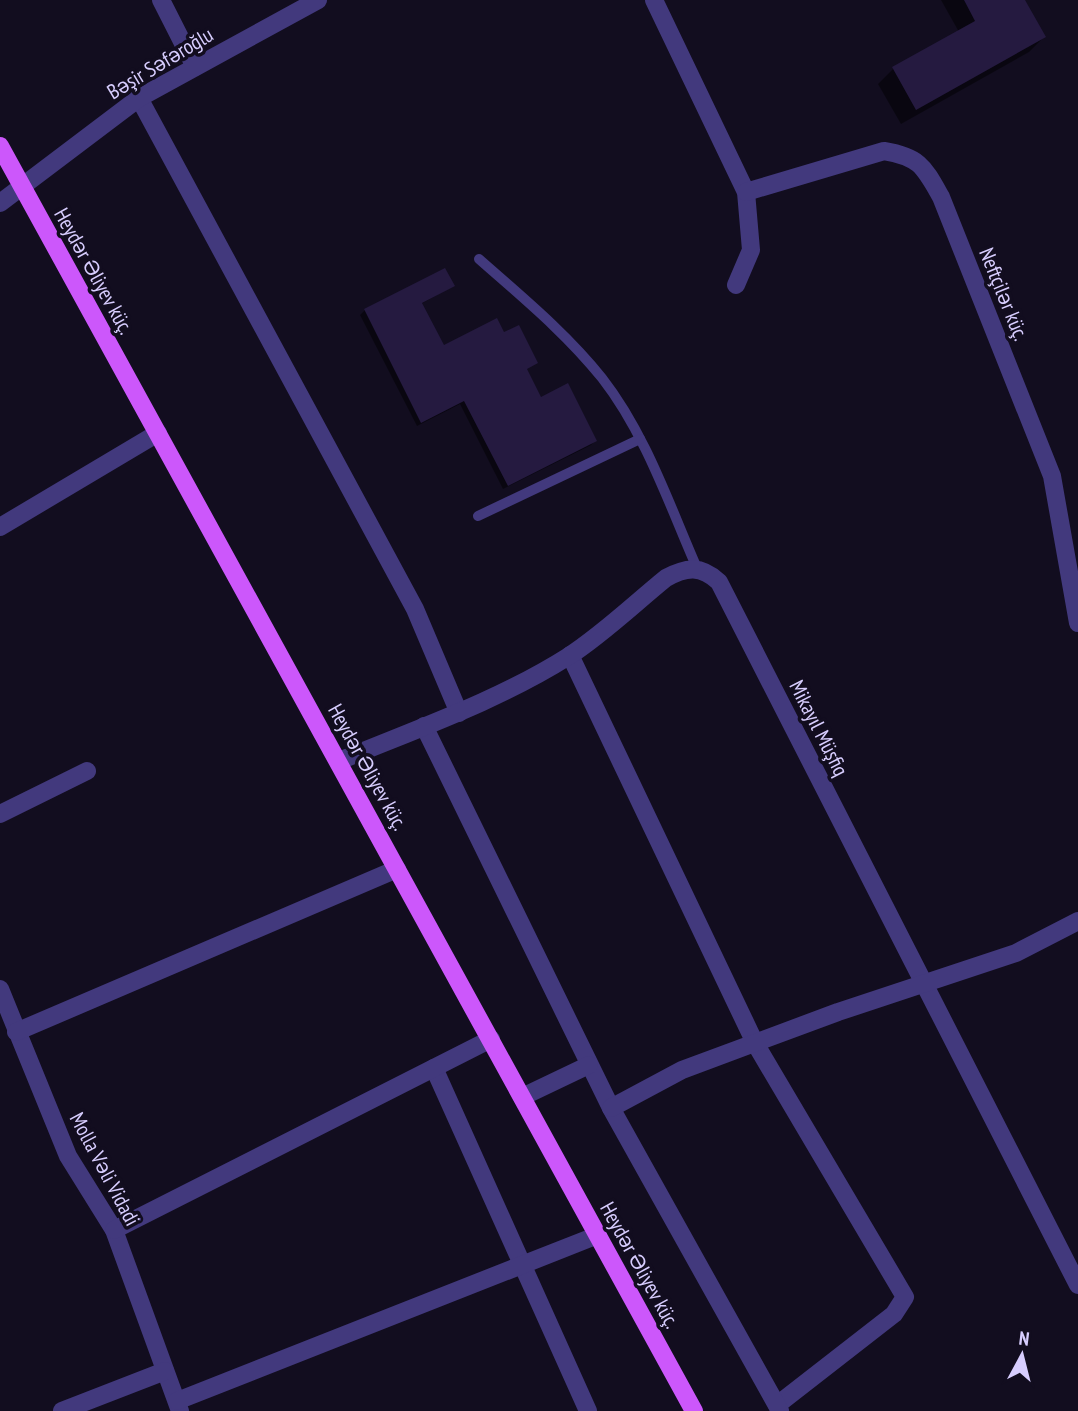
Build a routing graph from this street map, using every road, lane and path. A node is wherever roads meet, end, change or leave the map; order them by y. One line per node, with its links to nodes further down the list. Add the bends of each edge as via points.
1 (161, 0): 4 (street)
2 (318, 0): 4 (street, Bəşir Səfəroğlu)
3 (654, 0): 8 (street)
4 (194, 67): 5 (street, Bəşir Səfəroğlu)
5 (139, 98): 7 (street, Bəşir Səfəroğlu); 19 (street, via 415,609)
6 (0, 146): 7 (main road, Heydər Əliyev küç.)
7 (22, 186): 9 (street, Bəşir Səfəroğlu); 12 (main road, Heydər Əliyev küç.)
8 (746, 191): 11 (street, via 751,250); 17 (street, Neftçilər küç., via 884,151 905,155 924,166 941,197 1052,476)
9 (0, 203)
10 (479, 259): 13 (lane, via 564,334 603,379)
11 (736, 285)
12 (158, 433): 15 (street); 21 (main road, Heydər Əliyev küç.)
13 (640, 439): 14 (lane); 16 (lane)
14 (478, 516)
15 (0, 527)
16 (697, 568): 18 (street, via 666,578); 26 (street, Mikayıl Müşfiq, via 719,582)
17 (1078, 623)
18 (570, 655): 19 (street); 30 (street)
19 (458, 713): 20 (street)
20 (424, 726): 21 (street); 31 (street)
21 (338, 761): 24 (main road, Heydər Əliyev küç.)
22 (87, 771): 23 (street)
23 (0, 814)
24 (397, 869): 28 (street); 29 (main road, Heydər Əliyev küç.)
25 (1078, 920): 26 (street, via 1016,953)
26 (925, 984): 30 (street); 38 (street, Mikayıl Müşfiq)
27 (0, 989): 28 (street, Molla Vəli Vidadi)
28 (16, 1032): 35 (street, Molla Vəli Vidadi, via 68,1156)
29 (491, 1039): 32 (street); 33 (main road, Heydər Əliyev küç.)
30 (754, 1043): 34 (street, via 682,1070); 41 (street, via 905,1297 894,1314)
31 (589, 1065): 33 (street); 34 (street)
32 (434, 1068): 35 (street); 37 (street)
33 (522, 1097): 36 (main road, Heydər Əliyev küç.)
34 (611, 1108): 41 (street)
35 (114, 1230): 39 (street, Molla Vəli Vidadi)
36 (598, 1235): 37 (street); 44 (main road, Heydər Əliyev küç.)
37 (522, 1266): 40 (street); 43 (street)
38 (1078, 1285)
39 (165, 1371): 40 (street, Molla Vəli Vidadi); 42 (street)
40 (179, 1406)
41 (778, 1408)
42 (62, 1411)
43 (588, 1411)
44 (694, 1411)

